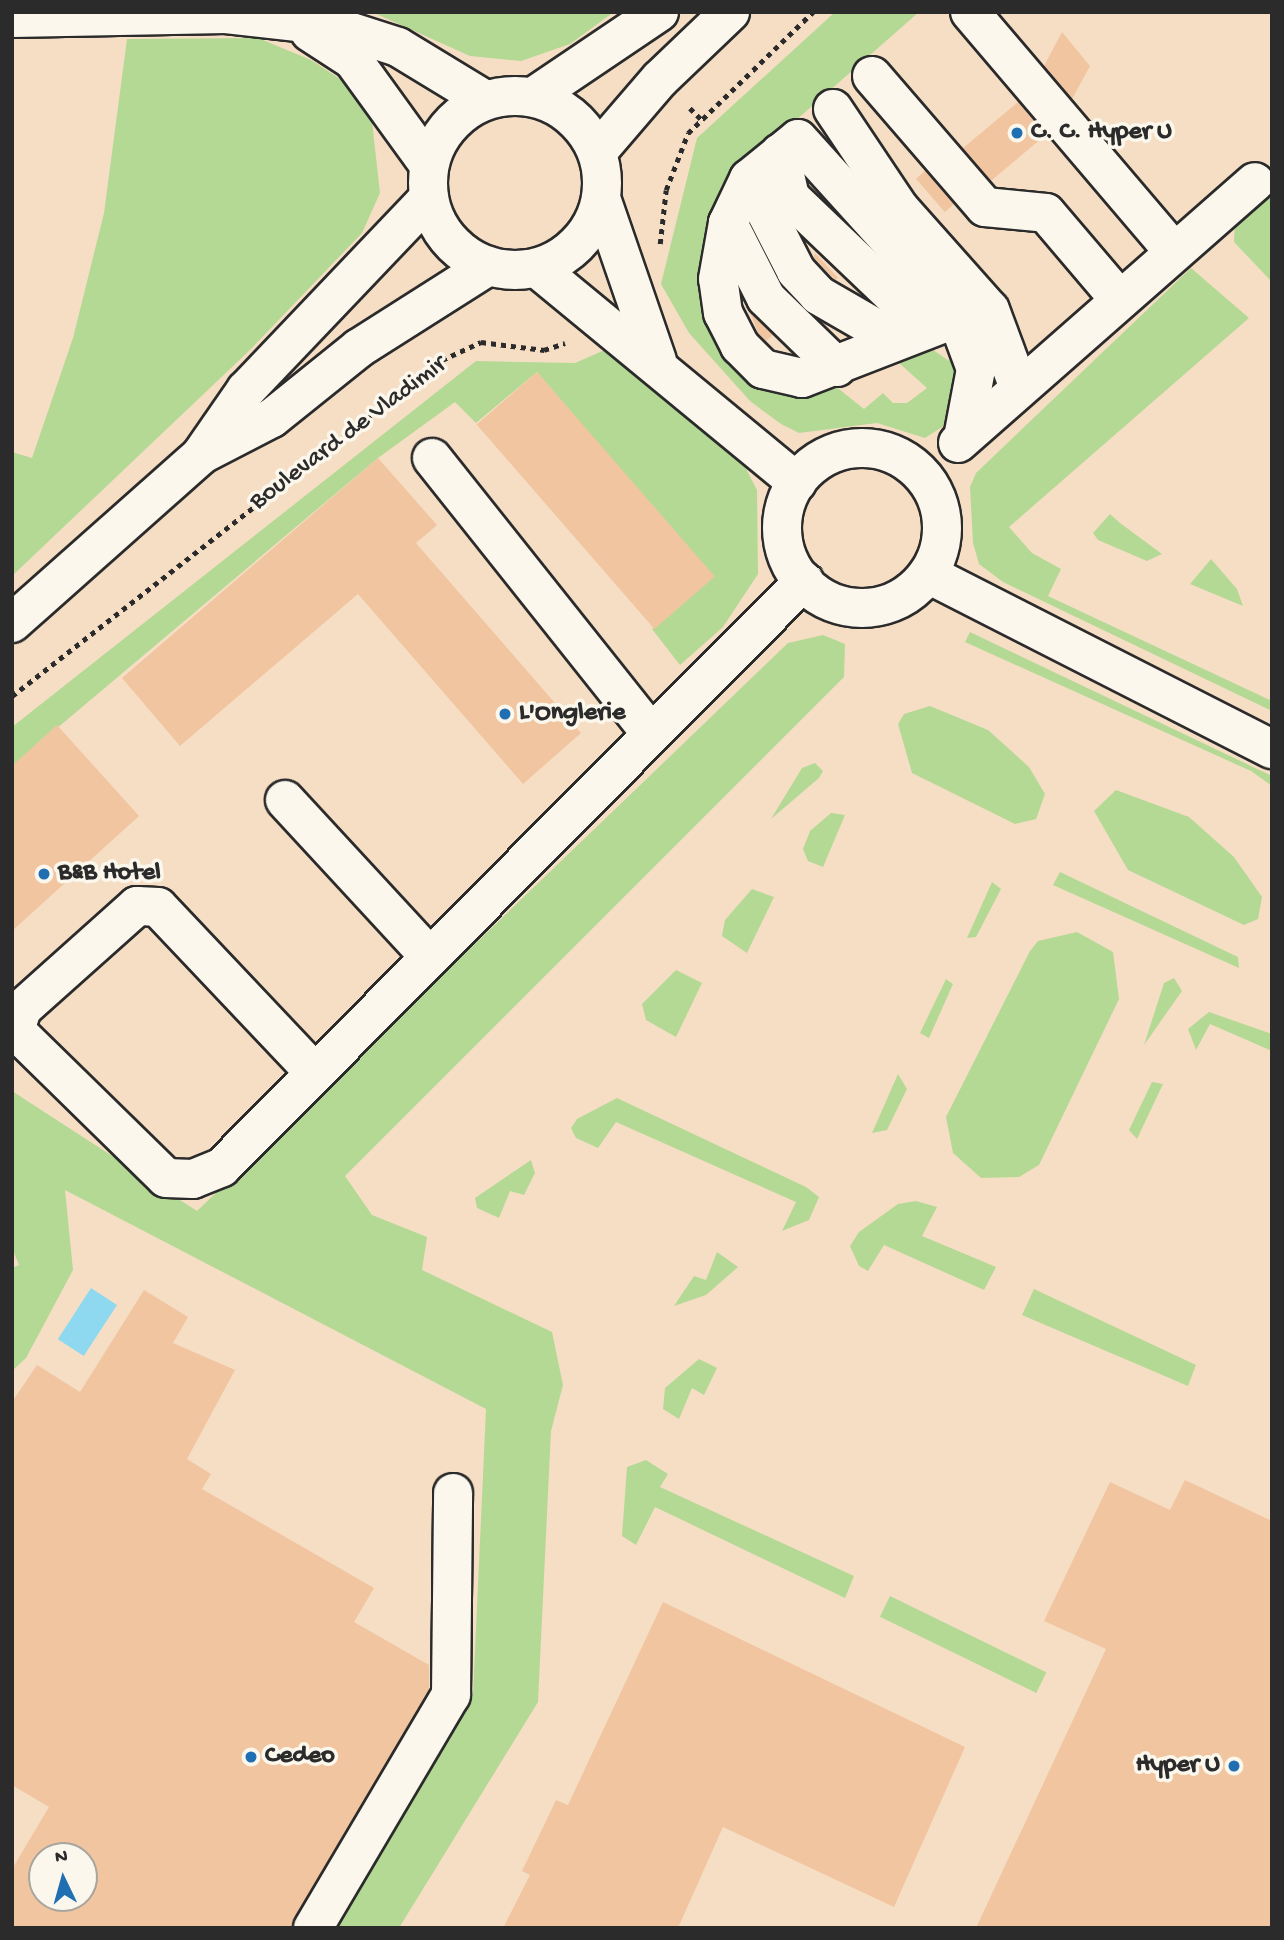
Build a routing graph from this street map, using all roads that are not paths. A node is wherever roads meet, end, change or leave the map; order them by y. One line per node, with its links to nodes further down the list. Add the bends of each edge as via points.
1 (659, 12): 7 (main road)
2 (730, 12): 10 (main road, via 660,79)
3 (970, 12): 16 (main road)
4 (12, 18): 5 (main road, via 226,14)
5 (282, 20): 8 (main road, via 333,26 398,47); 12 (main road, via 353,60)
6 (872, 76): 19 (main road, via 985,207 1046,213)
7 (533, 97): 8 (main road); 10 (main road, via 561,107)
8 (485, 100): 12 (main road, via 453,123)
9 (833, 109): 23 (main road, via 900,209 990,310)
10 (598, 151): 14 (main road)
11 (749, 179): 15 (main road); 20 (main road, via 796,271 818,295); 20 (main road, via 789,146)
12 (429, 182): 17 (main road, via 449,240); 25 (main road, via 246,390)
13 (1255, 182): 16 (main road)
14 (601, 201): 18 (main road, via 579,243); 21 (main road)
15 (728, 223): 22 (main road, via 766,298); 22 (main road, via 718,279 723,313 740,346 763,369 802,378)
16 (1174, 253): 19 (main road)
17 (488, 266): 18 (main road); 25 (main road, via 359,348 272,418)
18 (537, 268): 21 (main road)
19 (1120, 300): 23 (main road)
20 (926, 328): 22 (main road); 24 (main road, via 976,369)
21 (657, 361): 28 (main road)
22 (836, 366)
23 (1019, 388): 24 (main road)
24 (963, 438): 27 (main road)
25 (201, 455): 31 (main road)
26 (432, 458): 32 (main road)
27 (923, 475): 28 (main road, via 902,458 850,449 825,456); 29 (main road, via 943,524)
28 (797, 482): 30 (main road, via 782,519 783,545)
29 (928, 574): 30 (main road, via 885,605 859,608 833,602); 33 (main road)
30 (804, 581): 32 (main road)
31 (12, 623)
32 (651, 733): 35 (main road)
33 (1272, 749)
34 (285, 800): 35 (main road)
35 (430, 957): 36 (main road)
36 (315, 1073): 36 (main road, via 222,1167 193,1179 166,1178 15,1030 22,1009 137,906 158,906)
37 (453, 1493): 38 (main road, via 451,1695)
38 (313, 1928)

